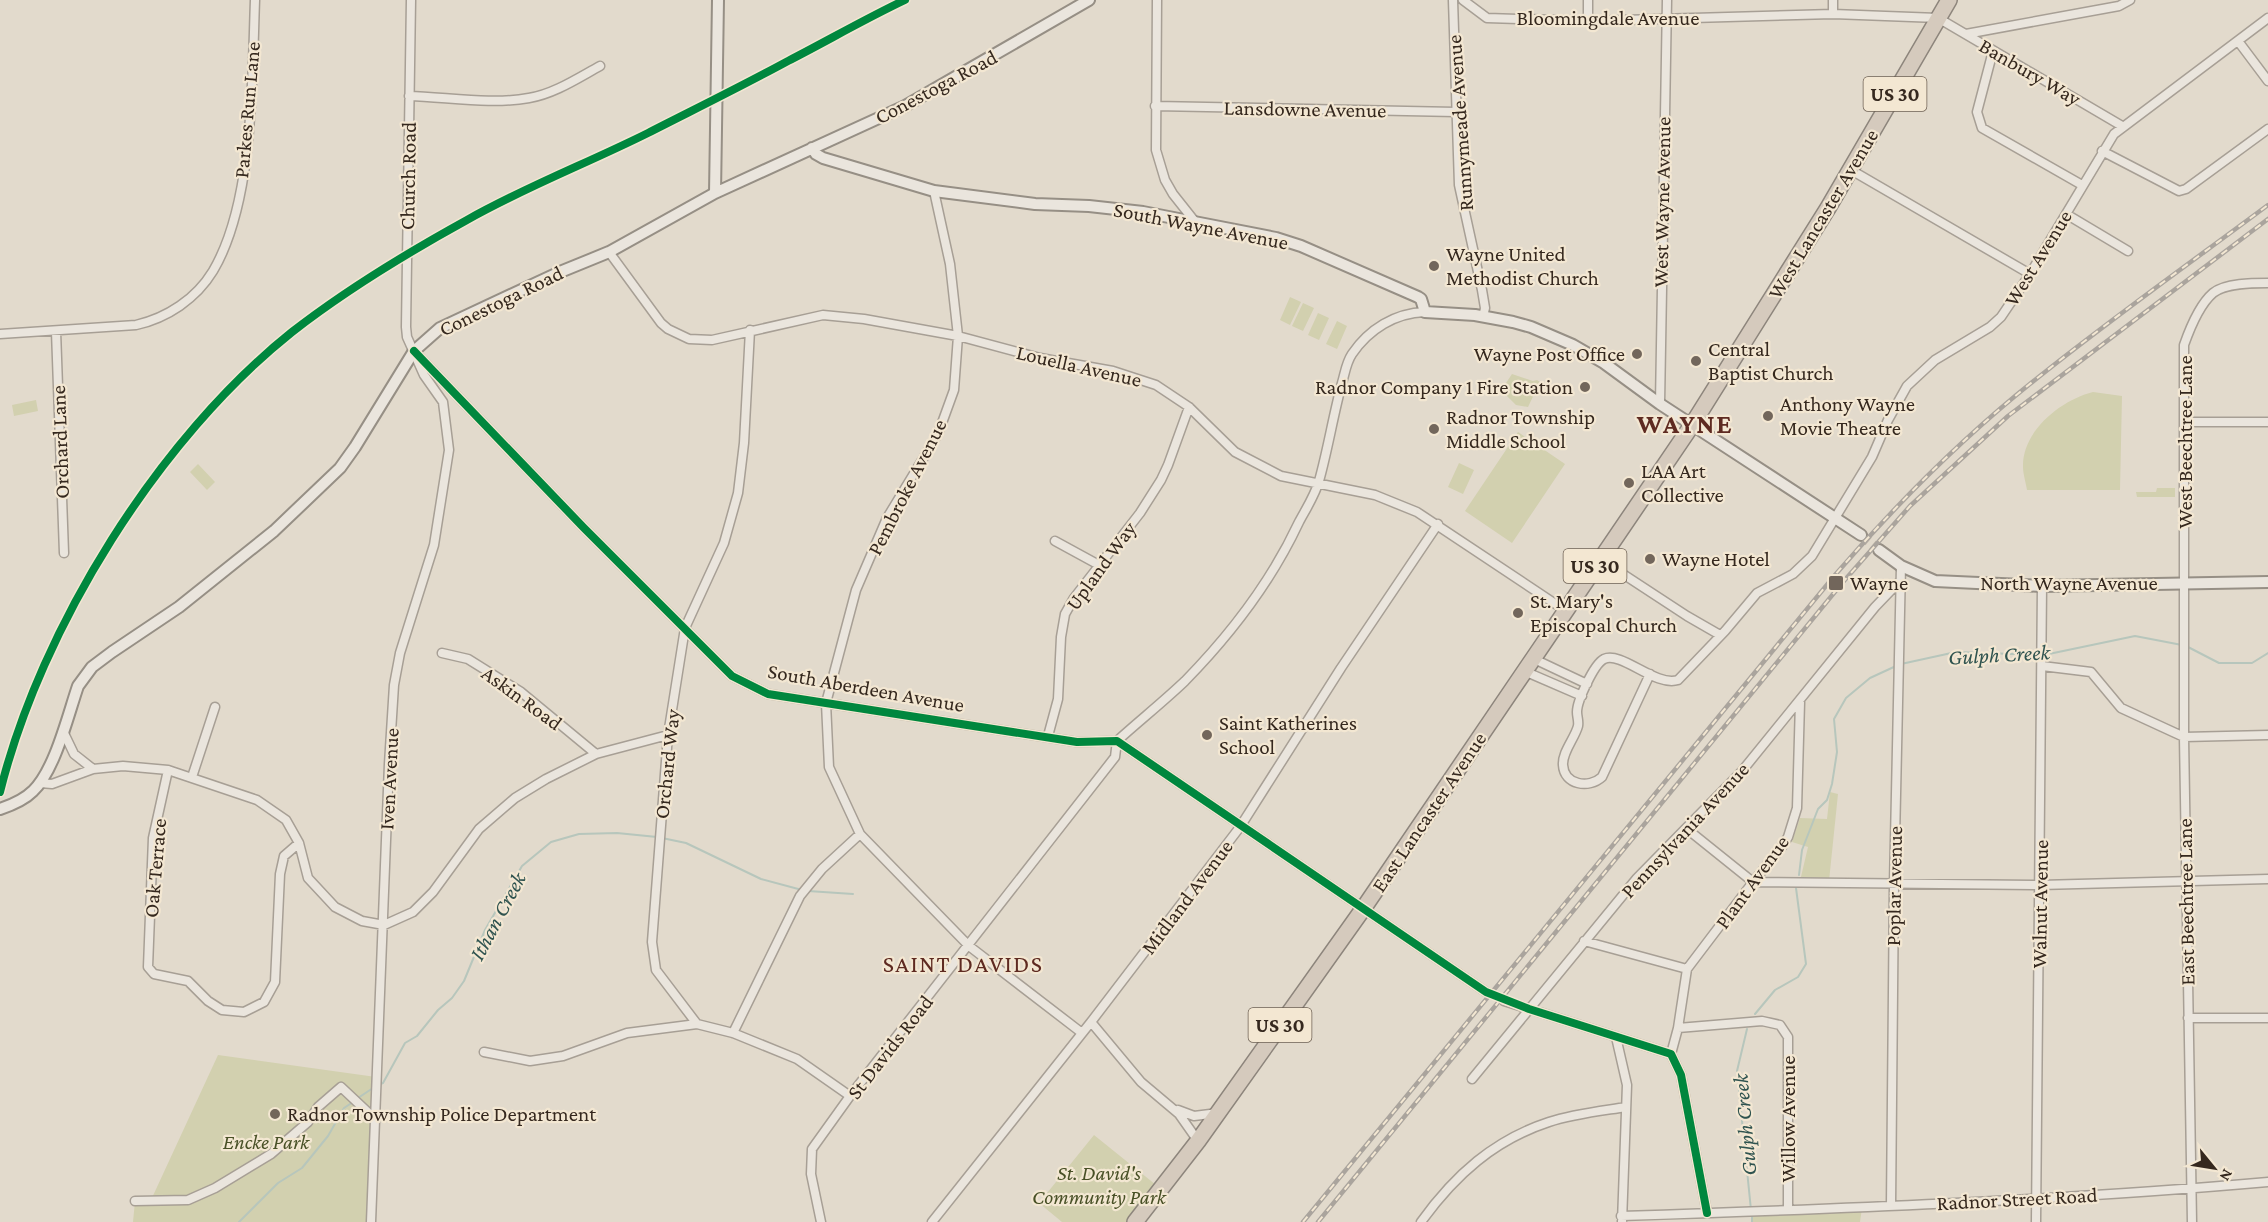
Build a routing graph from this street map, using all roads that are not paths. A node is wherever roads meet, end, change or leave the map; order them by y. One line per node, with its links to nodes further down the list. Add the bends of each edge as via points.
1 (255, 0): 43 (street, Parkes Run Lane, via 243,173 230,230 213,272 185,302 150,322)
2 (411, 0): 23 (street, Church Road)
3 (718, 0): 33 (main road)
4 (1089, 0): 28 (main road, Conestoga Road, via 905,106)
5 (1157, 0): 24 (street)
6 (1453, 0): 25 (street, Runnymeade Avenue)
7 (1463, 0): 17 (street, Bloomingdale Avenue, via 1487,18)
8 (1588, 0): 17 (street)
9 (1667, 0): 16 (street, West Wayne Avenue)
10 (1833, 0): 13 (street)
11 (1949, 0): 14 (highway, West Lancaster Avenue / US 30)
12 (2130, 0): 18 (street, via 2119,6)
13 (1833, 14): 14 (street, Bloomingdale Avenue); 16 (street, Bloomingdale Avenue)
14 (1938, 18): 18 (street, Banbury Way); 30 (highway, West Lancaster Avenue / US 30)
15 (2268, 18): 19 (street, West Avenue)
16 (1666, 19): 17 (street, Bloomingdale Avenue); 47 (street, West Wayne Avenue)
17 (1588, 21)
18 (1966, 33): 20 (street, Banbury Way)
19 (2238, 41): 22 (street); 26 (street, West Avenue)
20 (1993, 51): 26 (street, Banbury Way); 31 (street, via 1977,112 1982,128)
21 (600, 66): 23 (street, via 531,98)
22 (2268, 81)
23 (409, 96): 46 (street, Church Road, via 406,327)
24 (1155, 106): 25 (street, Lansdowne Avenue); 35 (street, via 1160,165 1173,194)
25 (1456, 112): 41 (street, Runnymeade Avenue, via 1459,185 1482,290)
26 (2122, 126): 29 (street, West Avenue)
27 (2268, 129): 29 (street, via 2179,191)
28 (812, 148): 32 (main road, South Wayne Avenue, via 823,158); 33 (main road, Conestoga Road)
29 (2102, 151): 31 (street, West Avenue)
30 (1851, 170): 38 (street); 51 (highway, West Lancaster Avenue / US 30)
31 (2082, 185): 34 (street, West Avenue)
32 (934, 191): 35 (main road, South Wayne Avenue, via 1143,212); 45 (street, Pembroke Avenue, via 950,264)
33 (716, 193): 37 (main road, Conestoga Road)
34 (2066, 214): 36 (street); 38 (street, West Avenue)
35 (1196, 223): 40 (main road, South Wayne Avenue, via 1301,246 1418,297)
36 (2128, 251)
37 (609, 252): 42 (street, Louella Avenue, via 668,329 699,340); 46 (main road, Conestoga Road, via 440,327)
38 (2030, 274): 53 (street, West Avenue, via 2001,317 1935,360 1907,386 1872,457)
39 (2268, 283): 49 (street, West Beechtree Lane, via 2242,283 2214,292 2192,321 2184,345)
40 (1425, 312): 41 (main road); 52 (street, via 1385,322 1360,343 1348,361)
41 (1483, 316): 47 (main road, via 1531,327 1573,345)
42 (750, 330): 45 (street, Louella Avenue, via 823,315); 67 (street, Orchard Way, via 738,493 724,543)
43 (56, 331): 44 (street, Parkes Run Lane); 58 (street, Orchard Lane)
44 (0, 334)
45 (958, 336): 48 (street, Louella Avenue, via 1040,358 1113,371 1156,385); 76 (street, Pembroke Avenue, via 954,390 938,434 887,518 856,590)
46 (414, 351): 67 (street, South Aberdeen Avenue); 78 (main road, Conestoga Road, via 340,468 260,542 179,607 92,667 78,686); 100 (street, Iven Avenue, via 424,375 443,402 449,450 434,545 400,653 394,685)
47 (1660, 404): 51 (main road)
48 (1189, 407): 52 (street, Louella Avenue, via 1234,452 1281,476); 60 (street, Upland Way, via 1161,480)
49 (2185, 422): 50 (street); 64 (street, West Beechtree Lane)
50 (2268, 422)
51 (1692, 425): 53 (main road); 59 (highway, East Lancaster Avenue / US 30)
52 (1318, 483): 54 (street, Louella Avenue, via 1382,498); 83 (street, via 1287,547 1251,604 1184,681)
53 (1833, 518): 55 (main road); 68 (street, West Avenue, via 1805,564 1757,593)
54 (1438, 524): 66 (street, Louella Avenue); 90 (street, Midland Avenue)
55 (1861, 535)
56 (1055, 541): 60 (street)
57 (1879, 550): 61 (main road, North Wayne Avenue)
58 (64, 553)
59 (1600, 558): 66 (highway, East Lancaster Avenue / US 30); 68 (street)
60 (1099, 565): 81 (street, Upland Way, via 1065,614 1058,699)
61 (1901, 566): 62 (street, Poplar Avenue); 65 (main road, North Wayne Avenue, via 1935,581)
62 (1899, 582): 75 (street, Pennsylvania Avenue); 97 (street, Poplar Avenue)
63 (2268, 582): 64 (main road, North Wayne Avenue)
64 (2185, 583): 65 (main road, North Wayne Avenue); 82 (street, East Beechtree Lane)
65 (2042, 586): 71 (street, Walnut Avenue)
66 (1566, 611): 70 (highway, East Lancaster Avenue / US 30)
67 (685, 628): 76 (street, South Aberdeen Avenue, via 732,676 768,694); 79 (street, Orchard Way)
68 (1720, 635): 72 (street, West Avenue, via 1678,680 1665,681)
69 (442, 653): 84 (street, Askin Road, via 468,659 521,692)
70 (1528, 664): 73 (street); 74 (street); 99 (highway, East Lancaster Avenue / US 30)
71 (2042, 666): 82 (street, via 2091,672 2121,708); 98 (street, Walnut Avenue)
72 (1650, 674): 73 (street, via 1608,658 1599,663); 74 (street, via 1605,772 1597,781 1585,785 1569,777 1563,764 1578,725 1577,710)
73 (1587, 684): 74 (street)
74 (1582, 696)
75 (1800, 701): 91 (street, Pennsylvania Avenue); 95 (street, Plant Avenue, via 1797,808 1781,849)
76 (826, 703): 81 (street, South Aberdeen Avenue); 92 (street, Pembroke Avenue, via 829,766)
77 (215, 707): 87 (street)
78 (63, 731): 85 (street, via 74,754); 88 (main road, Conestoga Road)
79 (668, 735): 84 (street); 110 (street, Orchard Way, via 652,942 656,970)
80 (2268, 735): 82 (street)
81 (1048, 736): 83 (street, South Aberdeen Avenue, via 1077,742)
82 (2184, 736): 96 (street, East Beechtree Lane)
83 (1117, 741): 90 (street); 102 (street, St Davids Road, via 1115,757)
84 (596, 754): 100 (street, via 515,798 479,829 433,892 413,912)
85 (93, 769): 86 (street, via 123,766); 88 (street, via 52,784)
86 (168, 770): 87 (street); 93 (street, Oak Terrace, via 153,838 148,967 154,974 188,981 222,1010 244,1012 264,1002 276,982 280,874 284,856)
87 (192, 777): 93 (street, via 257,800 286,820)
88 (40, 783): 89 (main road, Conestoga Road, via 26,797)
89 (0, 809)
90 (1240, 827): 99 (street); 109 (street, Midland Avenue)
91 (1687, 830): 95 (street); 101 (street, Pennsylvania Avenue, via 1637,878)
92 (860, 834): 102 (street, Pembroke Avenue); 112 (street, via 800,896)
93 (299, 843): 100 (street, via 308,878 335,907 362,921)
94 (2268, 879): 96 (street)
95 (1753, 882): 97 (street); 103 (street, Plant Avenue)
96 (2186, 882): 98 (street); 107 (street, East Beechtree Lane)
97 (1894, 885): 98 (street); 128 (street, Poplar Avenue)
98 (2040, 885): 126 (street, Walnut Avenue)
99 (1363, 909): 104 (street); 121 (highway, East Lancaster Avenue / US 30)
100 (384, 925): 122 (street, Iven Avenue)
101 (1584, 941): 103 (street); 106 (street, Pennsylvania Avenue)
102 (969, 946): 113 (street, Pembroke Avenue); 118 (street, St Davids Road)
103 (1688, 969): 111 (street, Plant Avenue)
104 (1486, 992)
105 (1504, 1000): 106 (street)
106 (1529, 1009): 114 (street); 117 (street, Pennsylvania Avenue)
107 (2188, 1018): 108 (street); 125 (street, East Beechtree Lane)
108 (2268, 1018)
109 (1091, 1022): 113 (street, Midland Avenue); 119 (street, via 1141,1082)
110 (697, 1024): 112 (street); 115 (street, via 627,1032 563,1056 530,1061)
111 (1678, 1028): 116 (street, Plant Avenue); 129 (street, Willow Avenue, via 1762,1020 1780,1025 1788,1037)
112 (733, 1033): 118 (street, via 797,1059)
113 (1082, 1033): 134 (street, Midland Avenue)
114 (1616, 1037): 116 (street); 120 (street, via 1627,1085)
115 (484, 1052)
116 (1671, 1054): 130 (street, via 1681,1075)
117 (1472, 1079)
118 (850, 1096): 133 (street, St Davids Road, via 812,1149 811,1173)
119 (1169, 1105): 121 (street, via 1194,1116); 123 (street)
120 (1626, 1107): 131 (street); 136 (street, via 1552,1121 1512,1136 1466,1170)
121 (1218, 1113): 123 (highway, East Lancaster Avenue / US 30)
122 (375, 1119): 127 (street, via 341,1087 271,1154 215,1188 188,1200); 132 (street, Iven Avenue)
123 (1198, 1141): 135 (highway, East Lancaster Avenue / US 30)
124 (2268, 1182): 125 (street, Radnor Street Road)
125 (2191, 1189): 126 (street, Radnor Street Road); 138 (street, East Beechtree Lane)
126 (2036, 1198): 128 (street, Radnor Street Road); 137 (street, Walnut Avenue)
127 (135, 1201)
128 (1891, 1206): 129 (street, Radnor Street Road)
129 (1788, 1210): 130 (street, Radnor Street Road)
130 (1707, 1213): 131 (street, Radnor Street Road)
131 (1621, 1219)
132 (371, 1222)
133 (821, 1222)
134 (932, 1222)
135 (1135, 1222)
136 (1421, 1222)
137 (2036, 1222)
138 (2192, 1222)

